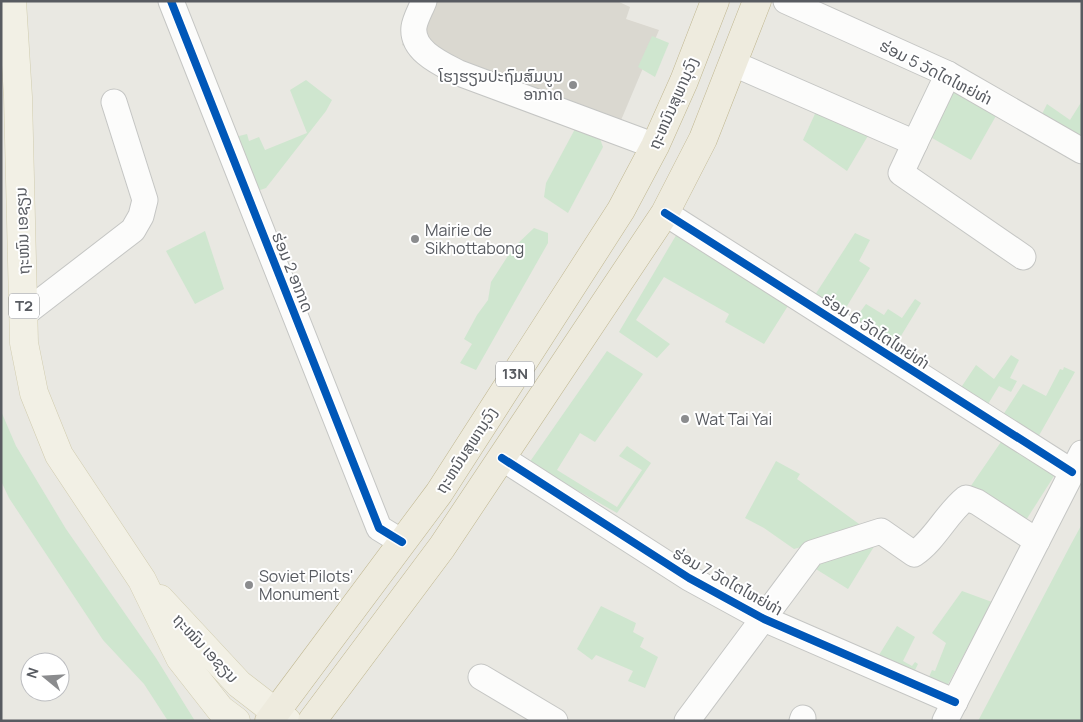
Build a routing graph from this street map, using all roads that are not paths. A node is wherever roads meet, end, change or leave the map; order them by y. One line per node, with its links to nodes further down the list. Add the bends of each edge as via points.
1 (12, 1): 15 (main road, ຖະໜົນ ເອຊຽນ / T2)
2 (171, 1): 19 (street, ຮ່ອມ 2 ອາກາດ, via 379,528)
3 (424, 1): 11 (street, via 414,26 414,36 428,57 459,72)
4 (715, 1): 11 (highway, ຖະຫນົນສຸພານຸວົງ / 13N)
5 (756, 1): 7 (highway, ຖະຫນົນສຸພານຸວົງ / 13N)
6 (786, 1): 8 (street, ຮ່ອມ 5 ວັດໄຕໄຫຍ່ທ່າ)
7 (732, 63): 10 (street); 13 (highway, ຖະຫນົນສຸພານຸວົງ / 13N, via 703,139)
8 (948, 74): 10 (street); 12 (street, ຮ່ອມ 5 ວັດໄຕໄຫຍ່ທ່າ)
9 (114, 102): 15 (street, via 145,200 141,216 133,230)
10 (915, 143): 14 (street, via 901,173)
11 (655, 146): 19 (highway, ຖະຫນົນສຸພານຸວົງ / 13N, via 621,210 439,493)
12 (1082, 151)
13 (665, 213): 16 (highway, ຖະຫນົນສຸພານຸວົງ / 13N); 17 (street, ຮ່ອມ 6 ວັດໄຕໄຫຍ່ທ່າ)
14 (1023, 256)
15 (24, 314): 20 (main road, ຖະໜົນ ເອຊຽນ / T2, via 24,343 34,393 59,454)
16 (502, 458): 21 (street, ຮ່ອມ 7 ວັດໄຕໄຫຍ່ທ່າ, via 689,578); 26 (highway, ຖະຫນົນສຸພານຸວົງ / 13N, via 442,547)
17 (1077, 462): 18 (street)
18 (1036, 541): 21 (street, via 966,498 914,554 881,531 812,553); 23 (street)
19 (402, 542): 24 (highway, ຖະຫນົນສຸພານຸວົງ / 13N)
20 (142, 580): 24 (main road, ຖະໜົນ ເອຊຽນ, via 239,684); 25 (main road, ຖະໜົນ ເອຊຽນ, via 180,658 220,709)
21 (764, 619): 23 (street, ຮ່ອມ 7 ວັດໄຕໄຫຍ່ທ່າ); 28 (street)
22 (481, 677): 27 (street)
23 (950, 711)
24 (277, 718)
25 (236, 721)
26 (312, 721)
27 (555, 721)
28 (686, 721)

